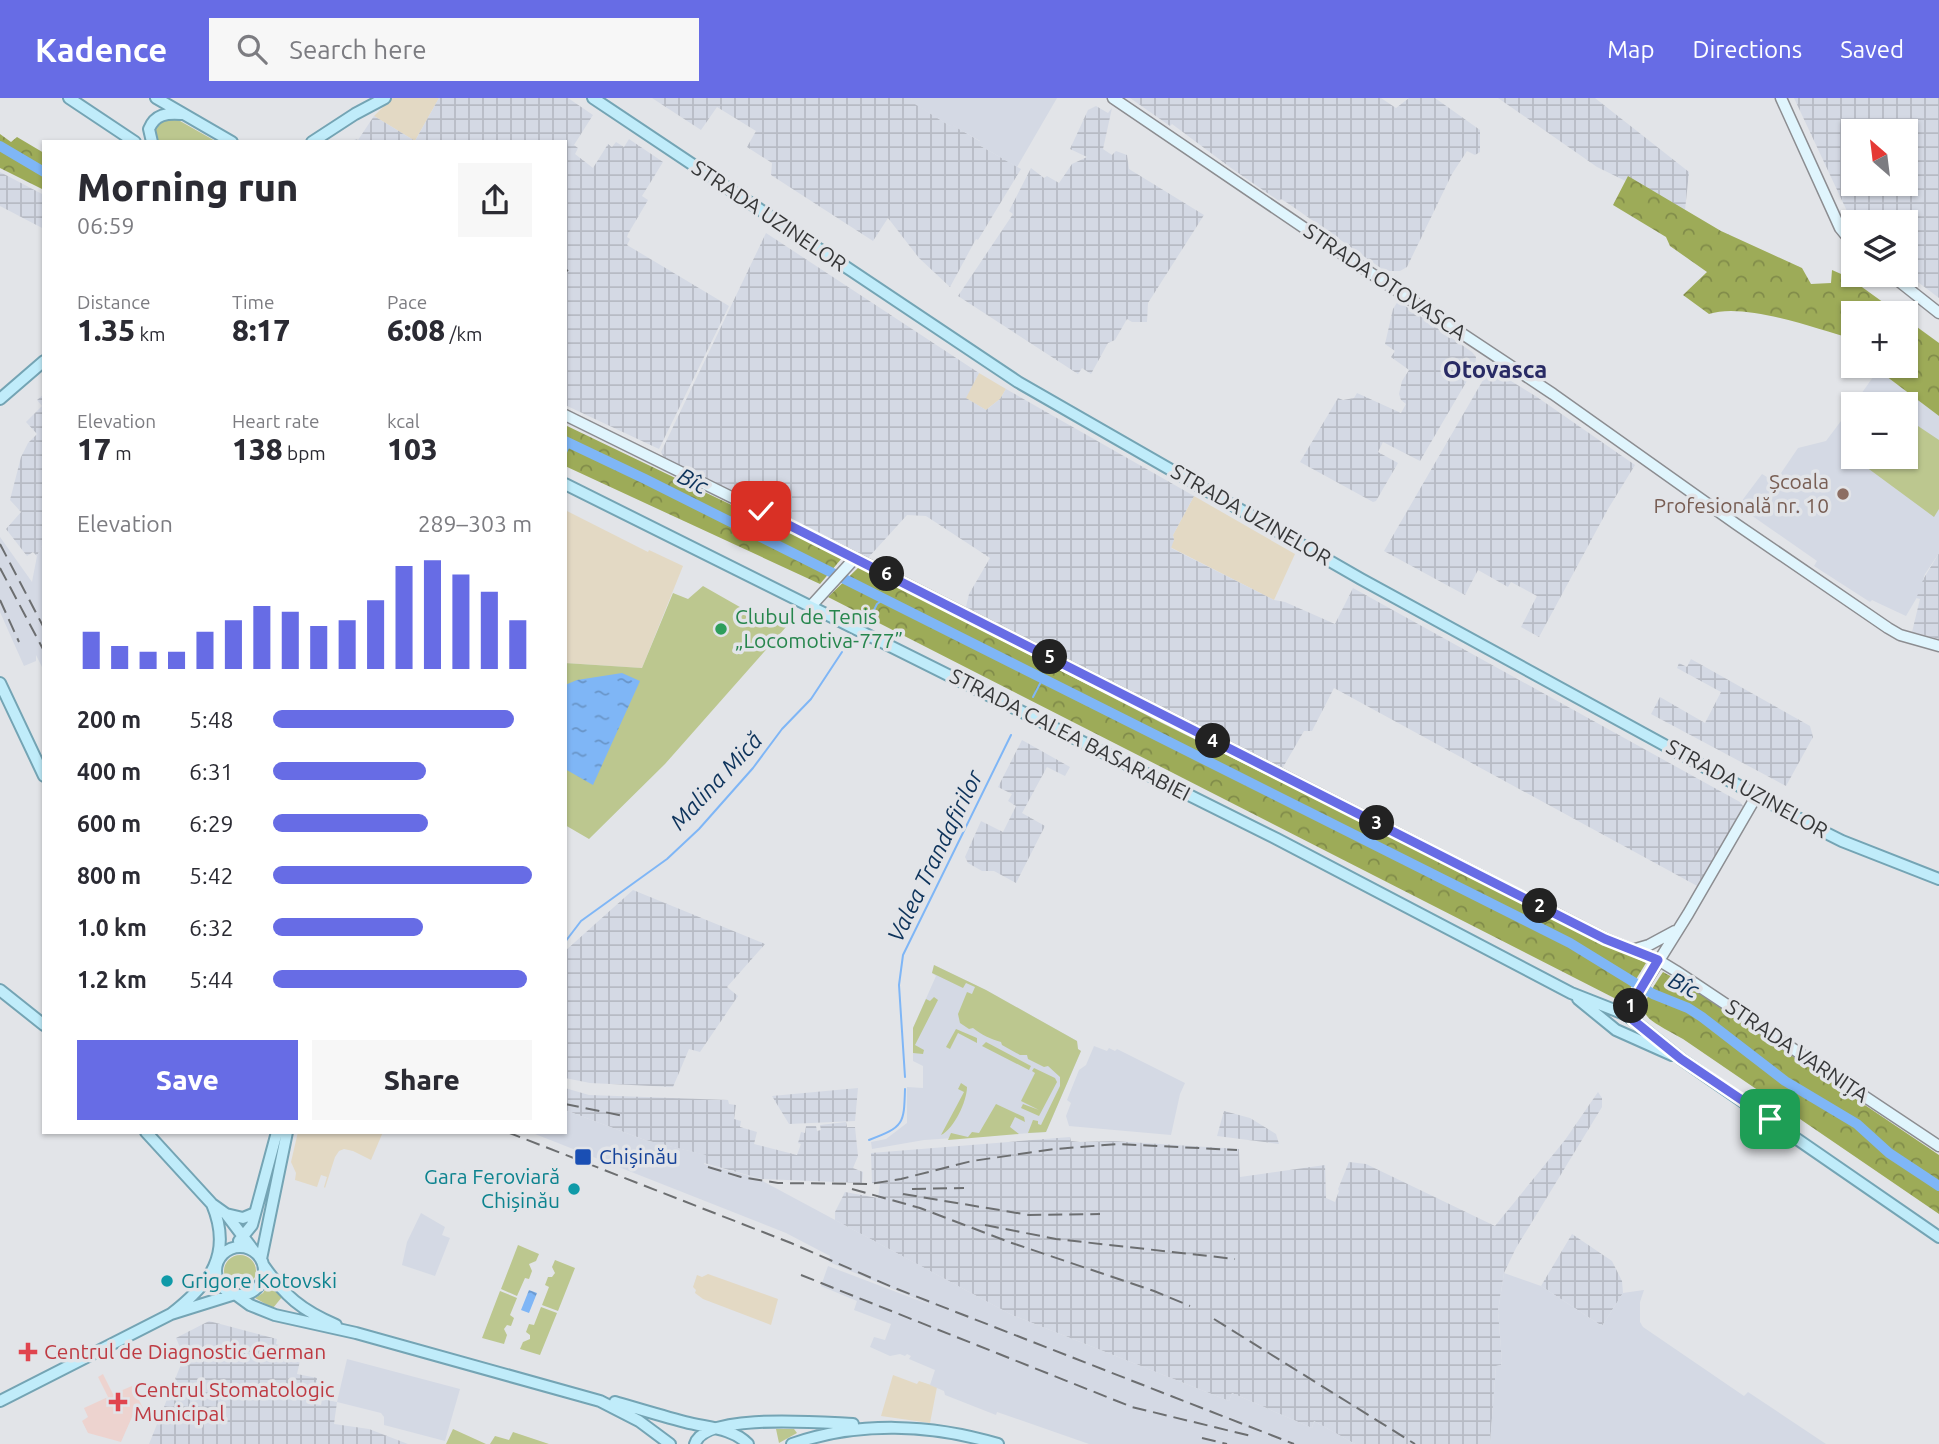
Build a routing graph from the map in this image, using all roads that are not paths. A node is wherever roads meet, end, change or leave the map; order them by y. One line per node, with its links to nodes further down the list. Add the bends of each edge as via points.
1 (69, 98): 10 (main road)
2 (156, 98): 8 (main road)
3 (372, 98): 9 (main road)
4 (385, 98): 9 (main road)
5 (593, 98): 26 (main road, STRADA UZINELOR, via 1018,382 1361,579)
6 (1114, 98): 23 (street, STRADA OTOVASCA, via 1553,394 1888,628)
7 (1781, 98): 14 (street)
8 (184, 114): 11 (main road, via 156,118 149,129); 12 (main road)
9 (355, 114): 13 (main road)
10 (132, 140)
11 (152, 140)
12 (229, 140)
13 (316, 140)
14 (1841, 229)
15 (1906, 287): 16 (street)
16 (1939, 313)
17 (42, 363): 18 (main road)
18 (0, 399)
19 (567, 416): 21 (street, STRADA VARNIȚA)
20 (567, 485): 22 (main road, STRADA CALEA BASARABIEI)
21 (853, 560): 22 (street); 30 (street, STRADA VARNIȚA)
22 (811, 605): 34 (main road, STRADA CALEA BASARABIEI)
23 (1939, 646)
24 (0, 683): 25 (main road)
25 (42, 772)
26 (1757, 795): 27 (main road, STRADA UZINELOR, via 1842,841); 28 (street)
27 (1939, 879)
28 (1679, 929): 29 (street); 30 (street)
29 (1670, 943): 31 (street); 32 (street)
30 (1632, 950): 31 (street, STRADA VARNIȚA)
31 (1656, 964): 32 (street, STRADA VARNIȚA); 35 (street)
32 (1676, 971): 45 (street, STRADA VARNIȚA)
33 (0, 990): 38 (main road)
34 (1571, 993): 36 (main road, STRADA CALEA BASARABIEI); 39 (main road, STRADA CALEA BASARABIEI)
35 (1632, 1005): 36 (street); 37 (street)
36 (1619, 1011): 37 (main road, STRADA CALEA BASARABIEI); 39 (main road)
37 (1633, 1020): 40 (main road); 41 (main road, STRADA CALEA BASARABIEI)
38 (42, 1023)
39 (1611, 1026): 40 (main road, STRADA CALEA BASARABIEI)
40 (1622, 1033): 41 (main road, STRADA CALEA BASARABIEI)
41 (1681, 1059): 50 (main road, STRADA CALEA BASARABIEI)
42 (148, 1134): 46 (main road)
43 (276, 1134): 47 (main road)
44 (287, 1134): 52 (main road)
45 (1939, 1146)
46 (212, 1204): 48 (main road); 53 (main road, via 220,1227)
47 (255, 1213): 48 (main road, via 243,1218); 49 (main road)
48 (226, 1214): 49 (main road)
49 (243, 1237): 51 (main road); 52 (main road)
50 (1939, 1237)
51 (233, 1247): 52 (main road, via 243,1247); 53 (main road)
52 (260, 1258): 54 (main road, via 263,1278 259,1286 247,1294); 56 (main road, via 299,1306)
53 (216, 1265): 54 (main road, via 219,1283); 55 (main road, via 194,1296)
54 (235, 1294): 55 (main road); 56 (main road, via 264,1311)
55 (171, 1314): 57 (main road)
56 (356, 1333): 58 (main road)
57 (0, 1401)
58 (600, 1401): 62 (main road); 64 (main road)
59 (747, 1422): 60 (main road); 62 (main road); 67 (main road)
60 (795, 1423): 61 (main road); 63 (main road, via 801,1428)
61 (870, 1427): 63 (main road); 68 (main road, via 925,1430)
62 (717, 1428): 65 (main road, via 698,1437); 66 (main road)
63 (797, 1442)
64 (670, 1444)
65 (695, 1444)
66 (748, 1444)
67 (754, 1444)
68 (998, 1444)

